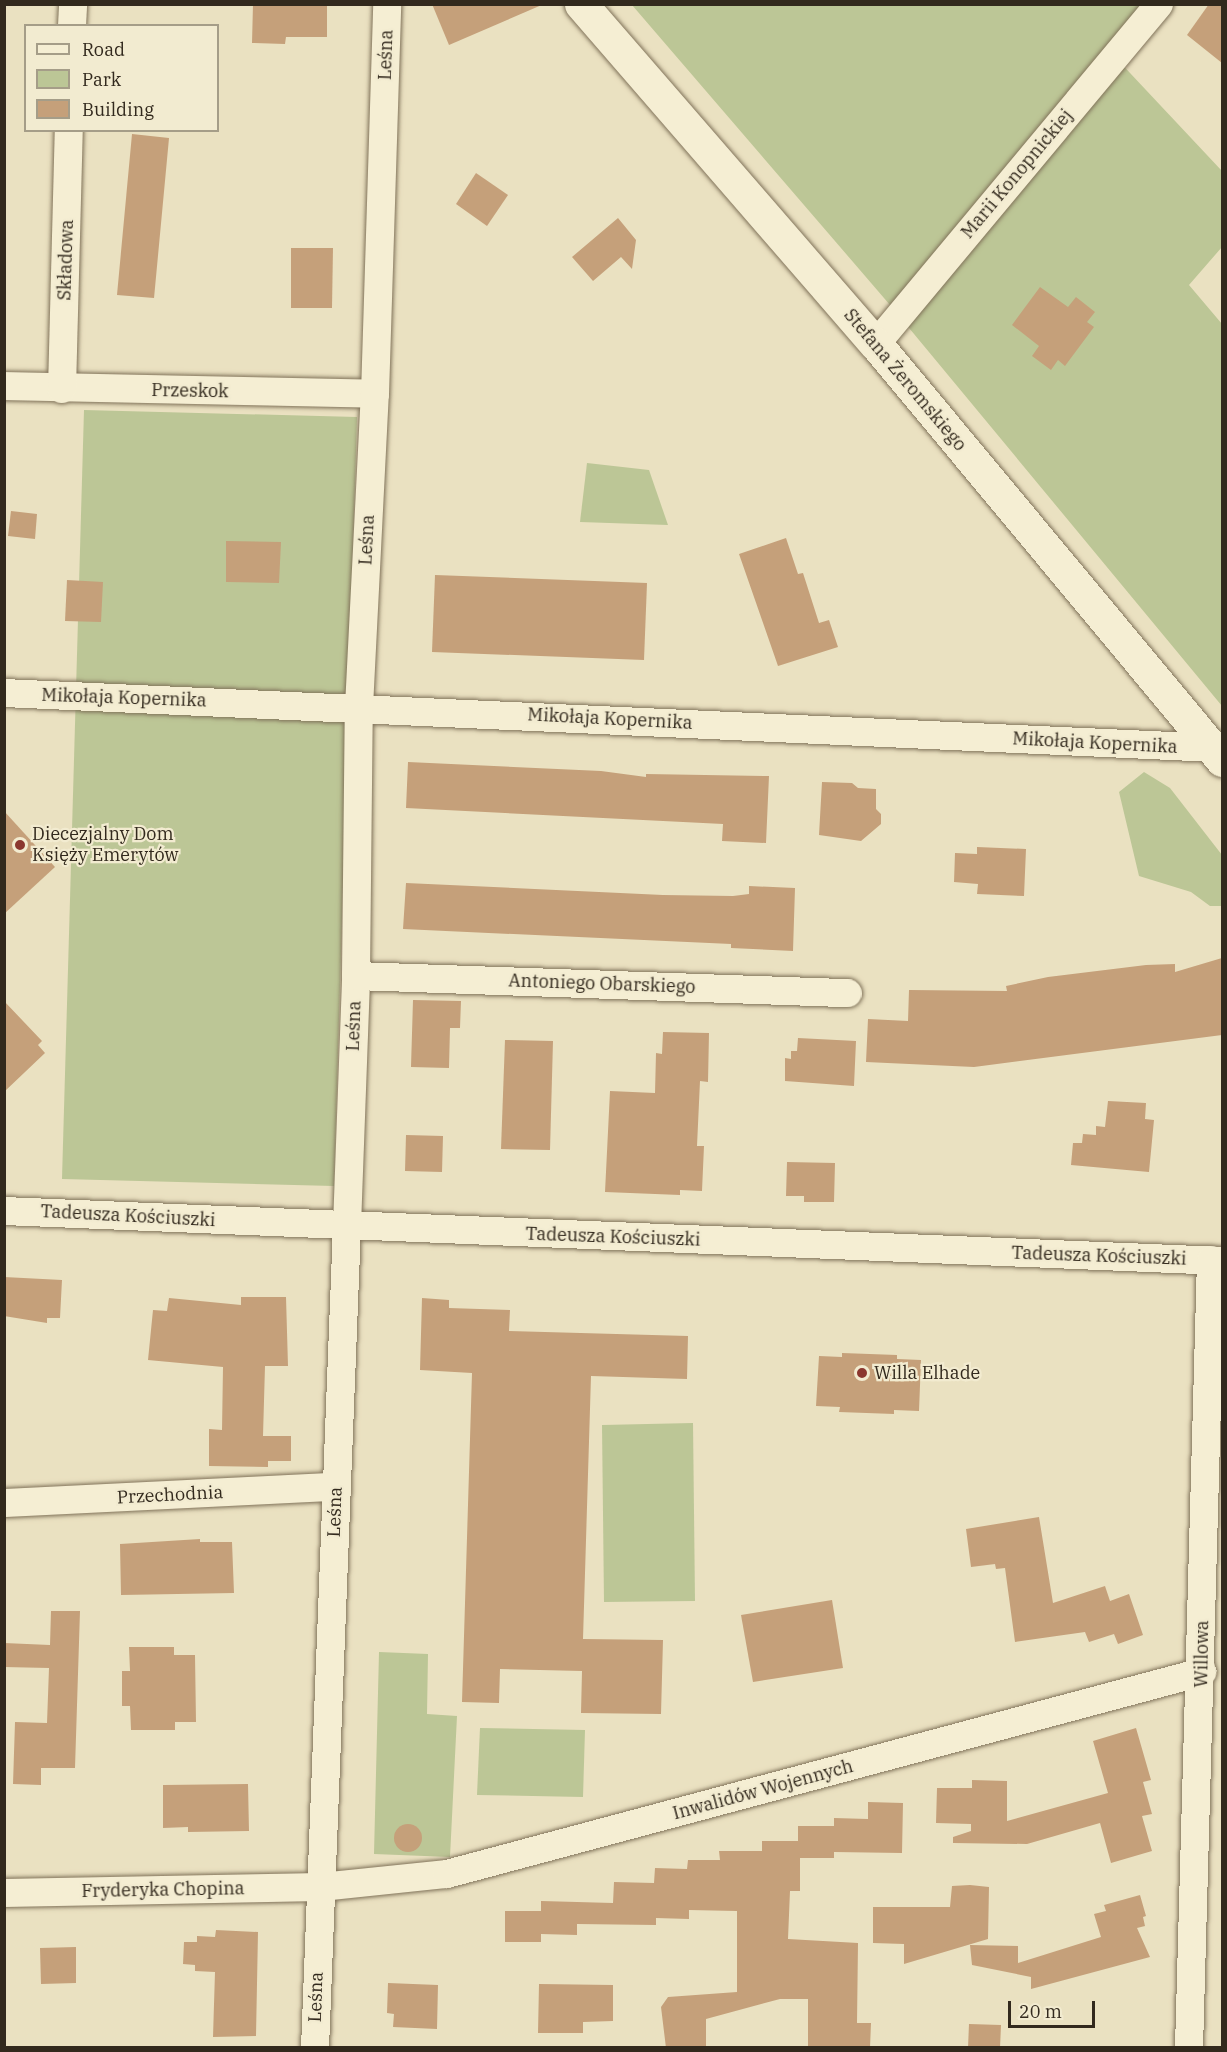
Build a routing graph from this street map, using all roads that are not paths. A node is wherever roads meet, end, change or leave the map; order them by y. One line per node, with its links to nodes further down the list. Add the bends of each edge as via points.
1 (73, 4): 5 (street)
2 (387, 4): 10 (street, Leśna)
3 (581, 4): 7 (main road, Stefana Żeromskiego)
4 (1159, 4): 7 (street, Marii Konopnickiej)
5 (72, 24)
6 (69, 132): 9 (street, Składowa)
7 (876, 344): 13 (main road, Stefana Żeromskiego)
8 (4, 386): 9 (street, Przeskok)
9 (62, 389): 10 (street, Przeskok)
10 (375, 394): 12 (street, Leśna)
11 (4, 693): 12 (street, Mikołaja Kopernika)
12 (359, 707): 13 (street, Mikołaja Kopernika); 14 (street, Leśna)
13 (1219, 754)
14 (356, 976): 15 (street, Antoniego Obarskiego); 17 (street, Leśna)
15 (848, 993)
16 (4, 1211): 17 (street, Tadeusza Kościuszki)
17 (347, 1226): 18 (street, Tadeusza Kościuszki); 19 (street, Leśna)
18 (1217, 1261): 21 (street, Willowa)
19 (336, 1487): 20 (street, Przechodnia); 22 (street, Leśna)
20 (4, 1503)
21 (1202, 1672): 22 (street, Inwalidów Wojennych, via 447,1874); 25 (street, Willowa)
22 (321, 1887): 23 (street, Fryderyka Chopina); 24 (street, Leśna)
23 (4, 1893)
24 (315, 2048)
25 (1189, 2048)

